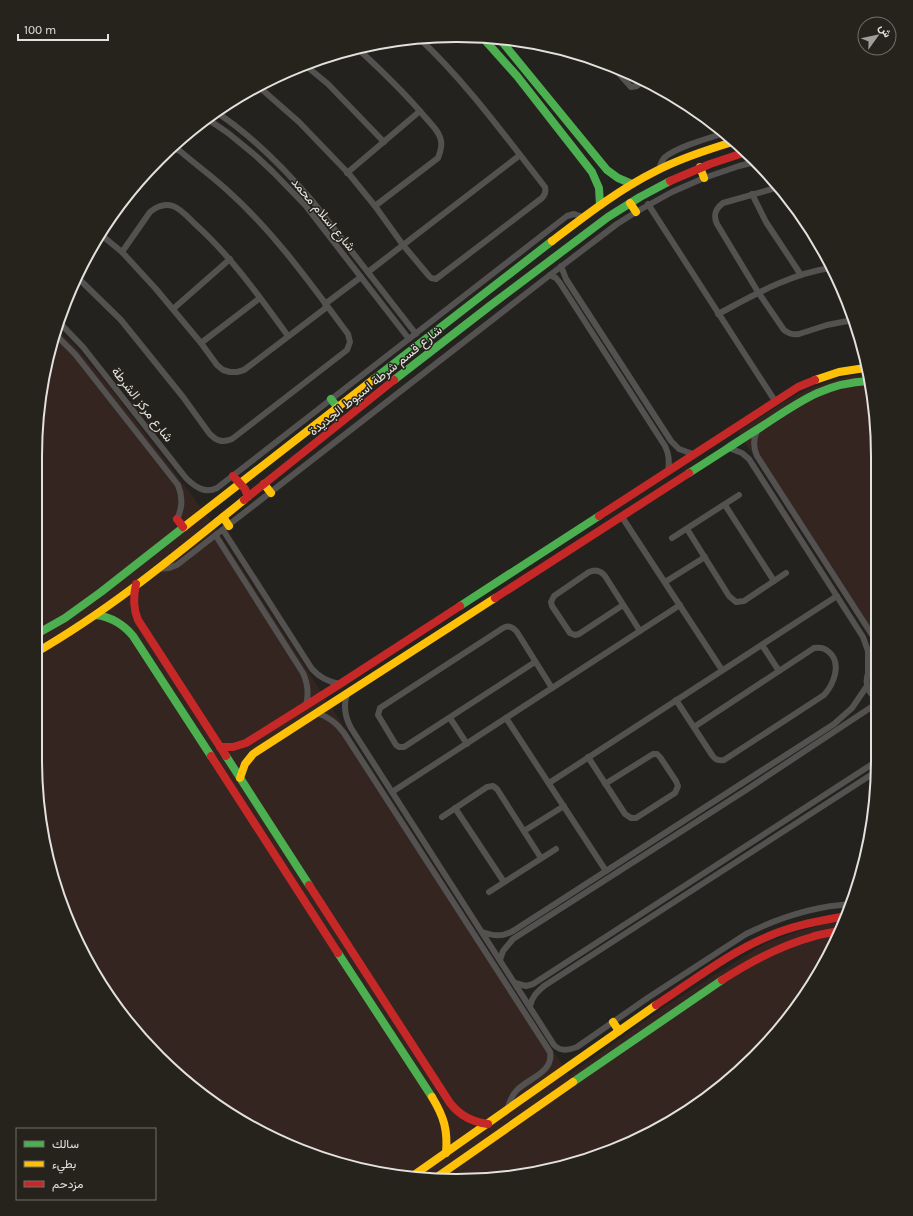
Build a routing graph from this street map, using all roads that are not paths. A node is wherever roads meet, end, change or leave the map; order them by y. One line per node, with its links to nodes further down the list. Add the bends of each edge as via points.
1 (488, 43): 29 (street, via 517,76 592,172 599,186)
2 (424, 44): 17 (street, via 476,100)
3 (505, 45): 24 (street, via 607,170)
4 (362, 53): 9 (street)
5 (310, 69): 13 (street, via 328,84)
6 (622, 77): 7 (street, via 631,87)
7 (639, 84)
8 (263, 90): 21 (street, via 299,122)
9 (420, 111): 13 (street); 30 (street, via 440,136 442,143 438,158)
10 (221, 116): 33 (street, شارع اسلام محمد, via 253,140 285,170)
11 (212, 122): 35 (street, شارع اسلام محمد, via 242,144 273,172 305,205)
12 (718, 135): 20 (street, via 672,152 663,159)
13 (384, 142): 21 (street)
14 (728, 143): 20 (street, شارع قسم شرطة اسيوط الجديدة, via 700,152)
15 (178, 150): 48 (street, via 240,202 272,236)
16 (740, 154): 19 (street, شارع قسم شرطة اسيوط الجديدة)
17 (520, 155): 36 (street); 36 (street, via 545,187 544,196 439,278 429,276)
18 (750, 163): 22 (street)
19 (700, 167): 22 (street); 23 (street, شارع قسم شرطة اسيوط الجديدة)
20 (659, 170): 23 (street); 24 (street, شارع قسم شرطة اسيوط الجديدة)
21 (347, 172): 30 (street)
22 (704, 178): 28 (street)
23 (666, 183): 27 (street, شارع قسم شرطة اسيوط الجديدة)
24 (632, 184): 29 (street, شارع قسم شرطة اسيوط الجديدة)
25 (773, 189): 26 (street)
26 (752, 194): 43 (street, via 766,222); 46 (street, via 723,203 715,213 715,219)
27 (630, 203): 31 (street); 51 (street, شارع قسم شرطة اسيوط الجديدة)
28 (648, 204): 31 (street); 52 (street)
29 (600, 205): 32 (street, شارع قسم شرطة اسيوط الجديدة)
30 (375, 206): 36 (street)
31 (636, 212): 39 (street)
32 (583, 217): 49 (street, شارع قسم شرطة اسيوط الجديدة); 55 (street, via 574,214 567,216)
33 (339, 235): 35 (street); 41 (street, شارع اسلام محمد)
34 (105, 238): 37 (street)
35 (333, 241): 44 (street, شارع اسلام محمد)
36 (403, 245): 41 (street)
37 (122, 252): 38 (street, via 150,212 164,205 173,206 181,211); 50 (street)
38 (230, 259): 47 (street); 50 (street)
39 (561, 266): 42 (street); 67 (street, via 567,280 672,441 678,449)
40 (826, 269): 43 (street)
41 (368, 272): 55 (street, شارع اسلام محمد)
42 (550, 274): 70 (street, via 560,283 667,450 670,460); 74 (street)
43 (801, 275): 46 (street)
44 (361, 277): 48 (street); 58 (street, شارع اسلام محمد)
45 (81, 281): 48 (street, via 121,320 213,438 219,441 232,439 347,350 350,342 348,334)
46 (758, 292): 52 (street); 53 (street, via 784,330 791,334)
47 (260, 298): 56 (street); 59 (street)
48 (326, 305): 56 (street)
49 (469, 305): 51 (street); 64 (street, شارع قسم شرطة اسيوط الجديدة)
50 (173, 309): 59 (street)
51 (477, 314): 69 (street, شارع قسم شرطة اسيوط الجديدة)
52 (718, 314): 63 (street)
53 (848, 321)
54 (63, 326): 71 (street, شارع مركز الشرطة, via 83,347 195,486 209,491)
55 (416, 334): 58 (street)
56 (288, 336): 59 (street, via 244,370 237,372 223,370)
57 (59, 338): 84 (street, شارع مركز الشرطة, via 75,354 178,485 182,506)
58 (409, 339): 62 (street)
59 (201, 344)
60 (861, 368): 63 (street, via 827,374)
61 (864, 382): 65 (street, via 817,392)
62 (331, 399): 64 (street); 71 (street)
63 (774, 401): 67 (street)
64 (338, 408): 68 (street, شارع قسم شرطة اسيوط الجديدة)
65 (758, 429): 66 (street); 77 (street, via 754,441 756,453)
66 (728, 448): 79 (street, via 742,453 749,459); 81 (street)
67 (693, 454): 70 (street)
68 (274, 457): 69 (street); 72 (street, شارع قسم شرطة اسيوط الجديدة)
69 (283, 469): 73 (street, شارع قسم شرطة اسيوط الجديدة)
70 (668, 471): 75 (street)
71 (233, 476): 72 (street)
72 (239, 484): 78 (street, via 245,489); 85 (street, شارع قسم شرطة اسيوط الجديدة)
73 (264, 484): 74 (street); 78 (street, شارع قسم شرطة اسيوط الجديدة)
74 (271, 493): 86 (street)
75 (631, 495): 81 (street); 104 (street)
76 (739, 496): 80 (street)
77 (783, 496): 79 (street); 99 (street)
78 (248, 497): 82 (street, شارع قسم شرطة اسيوط الجديدة)
79 (775, 500): 96 (street)
80 (725, 505): 87 (street); 93 (street)
81 (639, 506): 83 (street)
82 (222, 517): 86 (street); 91 (street, شارع قسم شرطة اسيوط الجديدة)
83 (622, 517): 94 (street); 106 (street)
84 (177, 519): 85 (street)
85 (183, 527): 102 (street, شارع قسم شرطة اسيوط الجديدة, via 101,592)
86 (226, 528): 88 (street); 114 (street, via 312,669 322,678)
87 (687, 529): 89 (street); 90 (street)
88 (216, 536): 91 (street, via 175,566); 120 (street, via 303,673 308,692)
89 (672, 538)
90 (705, 557): 93 (street, via 729,596 736,602 744,601); 94 (street)
91 (155, 569): 95 (street, شارع قسم شرطة اسيوط الجديدة)
92 (786, 573): 93 (street)
93 (774, 581)
94 (665, 582): 98 (street)
95 (136, 584): 101 (street, شارع قسم شرطة اسيوط الجديدة); 127 (street, via 132,599 134,614)
96 (837, 596): 100 (street); 107 (street)
97 (623, 605): 97 (street, via 603,574 595,570 554,596 551,602 570,633 575,635); 103 (street)
98 (680, 605): 103 (street); 111 (street)
99 (856, 609): 100 (street); 105 (street)
100 (848, 614): 113 (street, via 867,646)
101 (96, 615): 108 (street, شارع قسم شرطة اسيوط الجديدة); 148 (street, via 117,620 129,630)
102 (42, 631)
103 (640, 631): 116 (street)
104 (418, 633): 106 (street); 114 (street)
105 (871, 633)
106 (425, 644): 118 (street)
107 (762, 645): 111 (street); 112 (street)
108 (42, 649)
109 (536, 662): 116 (street); 123 (street); 123 (street, via 515,630 505,627 380,708 378,712 396,745 401,748)
110 (871, 669): 113 (street)
111 (722, 670): 119 (street)
112 (779, 671): 125 (street); 125 (street, via 818,648 824,648 831,653 836,666 827,692 820,698 724,760 714,758)
113 (868, 674): 115 (street)
114 (340, 684): 120 (street)
115 (867, 686): 117 (street); 136 (street, via 839,720)
116 (552, 688): 124 (street)
117 (871, 693)
118 (347, 694): 122 (street); 129 (street, via 345,712 348,723)
119 (676, 700): 125 (street); 128 (street)
120 (306, 706): 127 (street, via 242,745)
121 (871, 707): 138 (street)
122 (317, 713): 131 (street, via 330,718 340,727); 133 (street, via 253,754 245,764)
123 (450, 718): 126 (street)
124 (506, 718): 126 (street); 134 (street)
125 (694, 727)
126 (467, 744): 137 (street)
127 (220, 747): 133 (street)
128 (588, 758): 134 (street); 135 (street)
129 (373, 762): 131 (street); 137 (street)
130 (871, 765): 150 (street)
131 (366, 767): 149 (street)
132 (870, 775): 152 (street)
133 (240, 778): 145 (street)
134 (549, 783): 139 (street)
135 (605, 784): 135 (street, via 631,818 636,818 674,793 678,786 657,754)
136 (739, 785): 138 (street); 146 (street)
137 (392, 792): 147 (street)
138 (743, 792): 155 (street)
139 (564, 806): 142 (street); 146 (street)
140 (455, 808): 141 (street); 142 (street, via 487,787 493,786); 151 (street)
141 (442, 817)
142 (524, 831): 144 (street)
143 (556, 849): 144 (street)
144 (541, 858): 151 (street)
145 (300, 871): 148 (street); 171 (street, via 455,1109 473,1122)
146 (606, 871): 153 (street)
147 (444, 873): 149 (street); 158 (street)
148 (290, 878): 172 (street, via 440,1110 447,1131)
149 (438, 878): 168 (street)
150 (696, 879): 152 (street); 161 (street, via 533,984)
151 (504, 882): 154 (street)
152 (700, 885): 162 (street, via 544,986 534,995)
153 (575, 891): 155 (street); 158 (street, via 508,934 498,936)
154 (489, 892)
155 (578, 898): 160 (street, via 513,939 503,951)
156 (844, 905): 164 (street, via 800,914 761,926)
157 (839, 917): 163 (street, via 770,935 742,948)
158 (482, 932): 160 (street)
159 (833, 932): 165 (street, via 792,942 764,954 737,969)
160 (500, 960): 161 (street)
161 (515, 984): 162 (street)
162 (530, 1006): 167 (street)
163 (651, 1009): 165 (street); 166 (street)
164 (613, 1022): 166 (street); 167 (street, via 577,1047 562,1050)
165 (660, 1022): 170 (street)
166 (619, 1031): 169 (street)
167 (554, 1045): 168 (street)
168 (548, 1049): 169 (street, via 551,1056 547,1068 516,1091)
169 (506, 1111): 170 (street); 171 (street)
170 (514, 1123): 174 (street)
171 (488, 1124): 172 (street)
172 (446, 1153): 173 (street)
173 (420, 1172)
174 (442, 1173)

